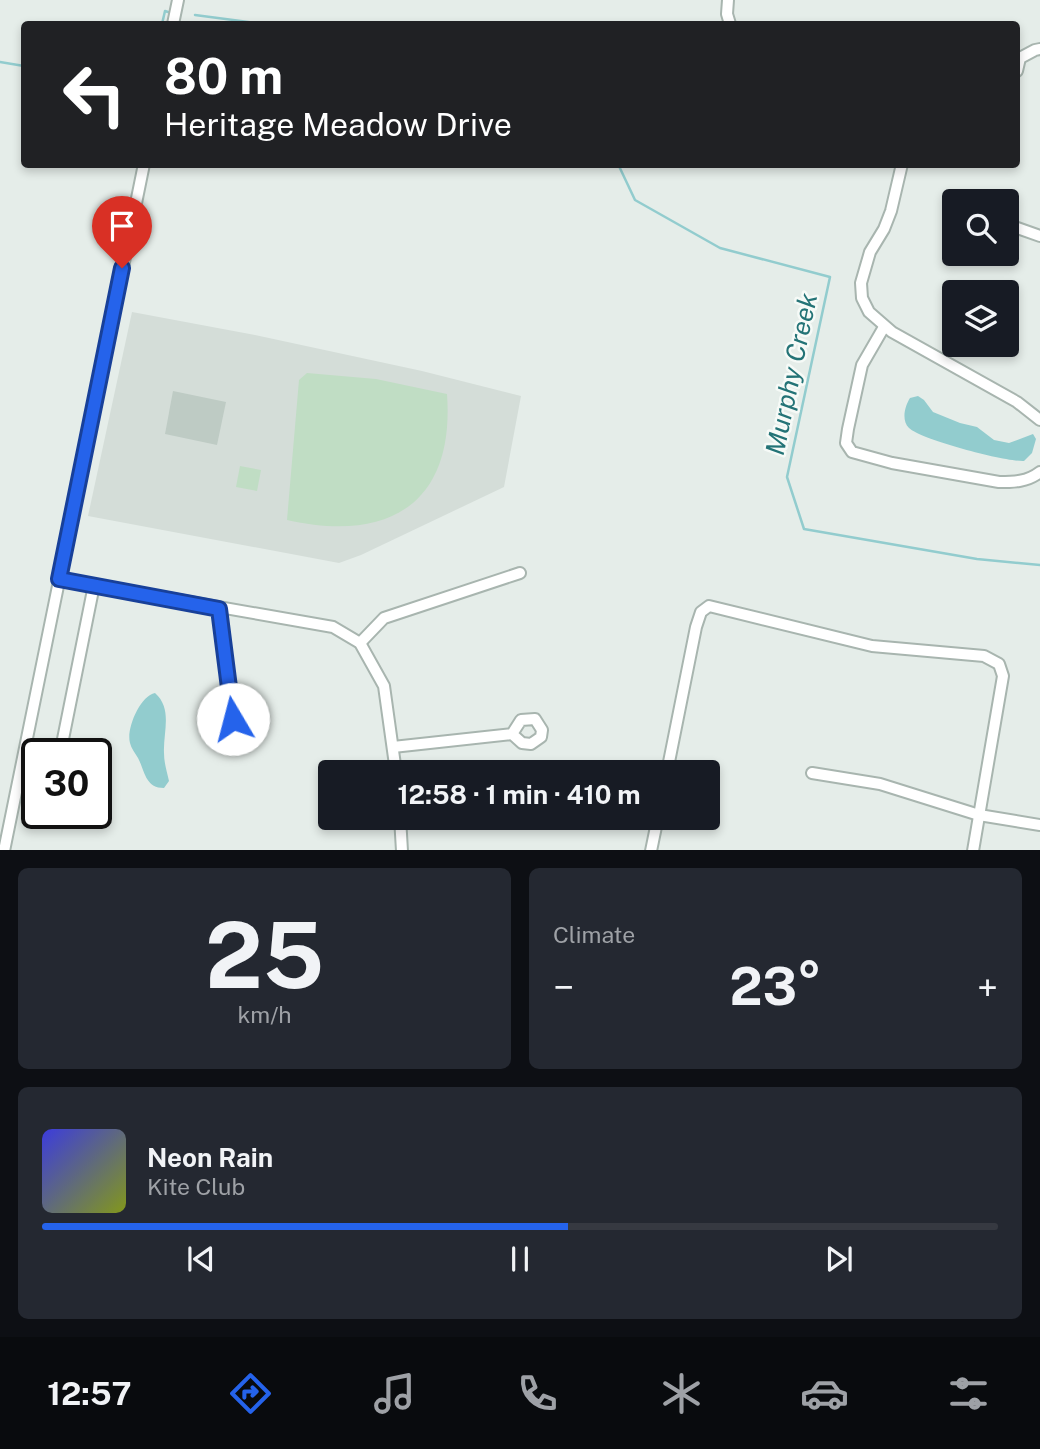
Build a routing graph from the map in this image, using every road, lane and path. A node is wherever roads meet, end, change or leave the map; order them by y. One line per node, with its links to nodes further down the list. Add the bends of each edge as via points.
1 (178, 0): 3 (street)
2 (728, 0): 4 (street)
3 (174, 21)
4 (729, 21)
5 (1040, 50): 6 (street)
6 (1020, 58)
7 (143, 168): 15 (street)
8 (901, 168): 11 (street, via 891,211 870,252 861,283 865,305)
9 (1019, 229): 10 (street)
10 (1040, 236)
11 (884, 327): 12 (street, via 1017,402); 13 (street, via 862,365 848,449 892,463 999,482 1028,480)
12 (1040, 420)
13 (1040, 472)
14 (520, 573): 18 (street, via 384,618)
15 (59, 579): 16 (street); 30 (street)
16 (94, 586): 17 (street); 20 (street)
17 (219, 609): 18 (street, via 333,628); 21 (street)
18 (360, 643): 22 (street, via 384,686)
19 (512, 734): 22 (street)
20 (63, 738)
21 (237, 747)
22 (393, 747): 23 (street)
23 (395, 760)
24 (669, 760): 26 (street, via 696,627 701,612 709,606 872,646 984,656 999,664 1003,676)
25 (812, 773): 26 (street, via 880,784)
26 (979, 815): 27 (street); 33 (street)
27 (1040, 825)
28 (401, 830): 31 (street)
29 (655, 830): 32 (street)
30 (4, 850)
31 (402, 850)
32 (651, 850)
33 (973, 850)

